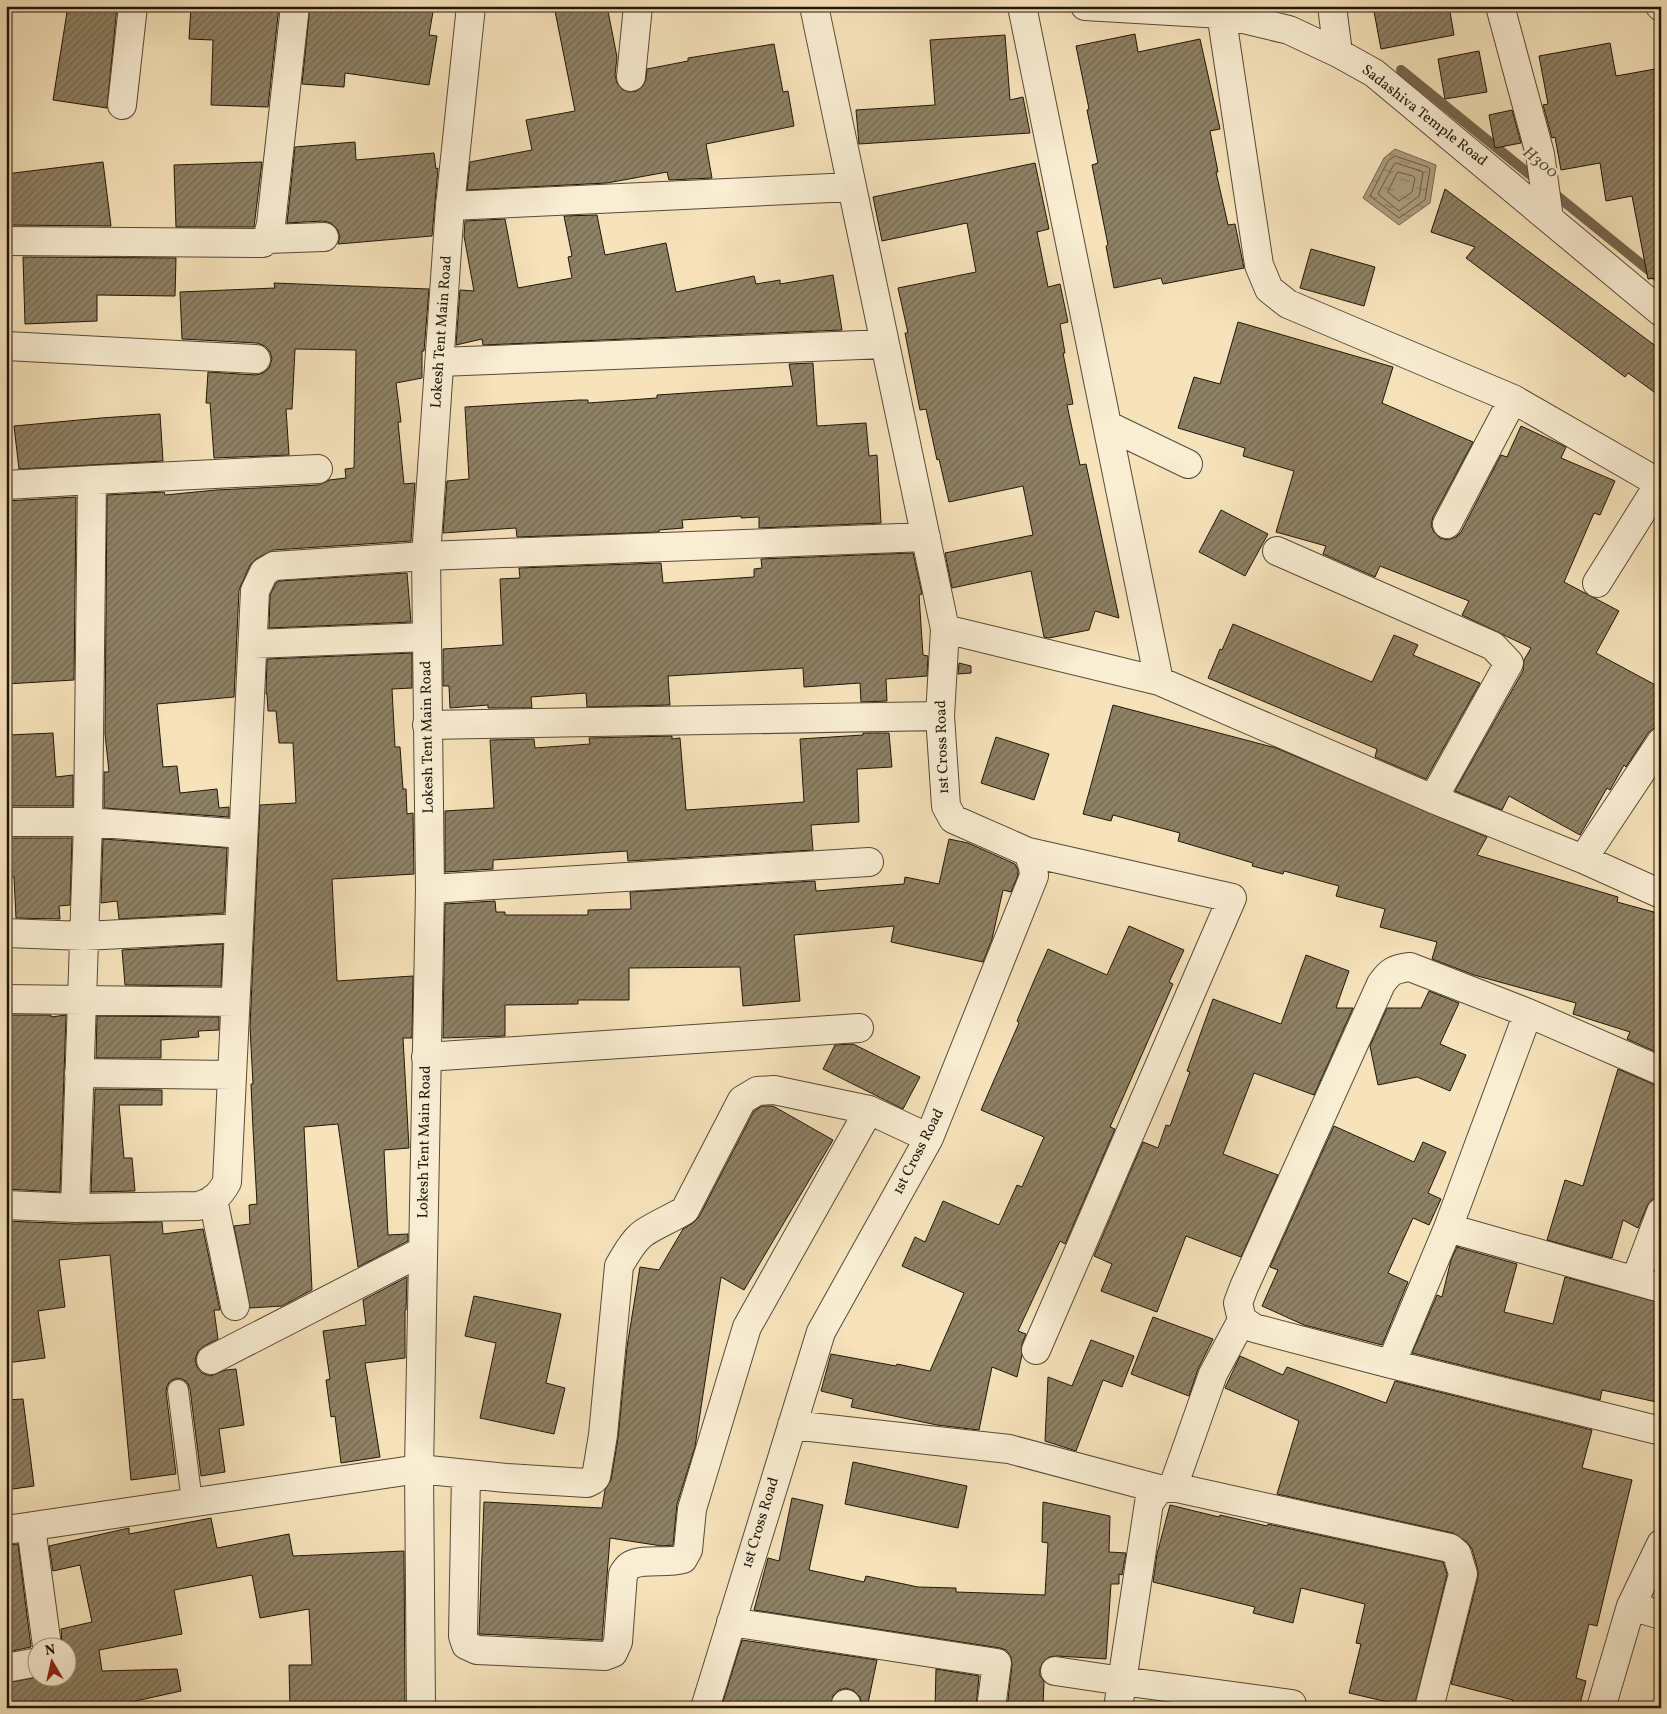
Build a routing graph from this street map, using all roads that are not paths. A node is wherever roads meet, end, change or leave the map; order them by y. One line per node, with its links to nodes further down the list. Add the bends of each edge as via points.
1 (132, 6): 13 (street)
2 (295, 6): 18 (street)
3 (471, 6): 15 (street, Lokesh Tent Main Road)
4 (638, 6): 12 (street)
5 (814, 6): 14 (street, 1st Cross Road)
6 (1022, 6): 26 (street)
7 (1085, 6): 10 (street, Sadashiva Temple Road)
8 (1332, 6): 11 (street)
9 (1500, 6): 16 (street, via 1540,154)
10 (1221, 10): 11 (street, Sadashiva Temple Road, via 1289,30); 25 (street, via 1259,265 1269,289 1288,304)
11 (1338, 52): 16 (street, Sadashiva Temple Road, via 1374,73)
12 (631, 77)
13 (122, 105)
14 (852, 186): 15 (street); 21 (street, 1st Cross Road)
15 (450, 206): 24 (street, Lokesh Tent Main Road)
16 (1547, 207): 20 (street, Sadashiva Temple Road)
17 (324, 237): 18 (street)
18 (267, 239): 19 (street, via 259,244)
19 (6, 241)
20 (1661, 312)
21 (886, 344): 24 (street); 33 (street, 1st Cross Road)
22 (6, 346): 23 (street)
23 (256, 359)
24 (440, 362): 35 (street, Lokesh Tent Main Road)
25 (1513, 399): 30 (street); 32 (street)
26 (1107, 425): 27 (street); 40 (street)
27 (1188, 464)
28 (318, 469): 29 (street)
29 (92, 480): 31 (street); 46 (street)
30 (1660, 482): 36 (street)
31 (6, 485)
32 (1447, 524)
33 (926, 537): 35 (street); 37 (street, 1st Cross Road)
34 (1277, 551): 44 (street, via 1493,646 1509,663)
35 (426, 556): 38 (street, Lokesh Tent Main Road); 39 (street, via 274,566 264,572 255,591)
36 (1597, 583)
37 (945, 629): 40 (street); 41 (street, 1st Cross Road)
38 (426, 637): 39 (street); 42 (street, Lokesh Tent Main Road)
39 (252, 644): 47 (street)
40 (1159, 681): 44 (street)
41 (940, 716): 42 (street); 48 (street, 1st Cross Road, via 944,793 946,806 953,818)
42 (427, 725): 51 (street, Lokesh Tent Main Road)
43 (1661, 742): 49 (street)
44 (1433, 799): 49 (street)
45 (6, 822): 46 (street)
46 (88, 822): 47 (street); 55 (street)
47 (243, 834): 53 (street)
48 (1028, 852): 66 (street, 1st Cross Road, via 1034,876); 76 (street, via 1232,898)
49 (1583, 859): 52 (street)
50 (869, 862): 51 (street)
51 (430, 889): 61 (street, Lokesh Tent Main Road)
52 (1661, 894)
53 (239, 928): 55 (street); 58 (street)
54 (6, 933): 55 (street)
55 (84, 936): 57 (street)
56 (6, 999): 57 (street)
57 (82, 1000): 58 (street); 63 (street)
58 (235, 1002): 64 (street)
59 (1528, 1013): 62 (street); 71 (street); 75 (street, via 1410,967 1397,968 1387,974 1244,1287 1238,1303)
60 (859, 1028): 61 (street)
61 (426, 1057): 72 (street, Lokesh Tent Main Road)
62 (1661, 1071)
63 (79, 1074): 64 (street); 69 (street)
64 (232, 1075): 67 (street, via 227,1182)
65 (869, 1110): 66 (street); 83 (street, via 774,1090 757,1091 742,1100 685,1210 641,1235 619,1266 604,1435 596,1477 587,1483); 83 (street, via 747,1327 692,1510 688,1550 682,1559 675,1562 636,1563 623,1574 618,1642 613,1653 605,1656 477,1650 466,1645)
66 (929, 1138): 80 (street, 1st Cross Road, via 821,1332)
67 (213, 1199): 69 (street, via 198,1206); 74 (street)
68 (6, 1205): 69 (street)
69 (75, 1208)
70 (1661, 1212): 73 (street)
71 (1448, 1228): 73 (street); 78 (street)
72 (423, 1251): 77 (street); 82 (street, Lokesh Tent Main Road)
73 (1648, 1284)
74 (235, 1306)
75 (1242, 1320): 78 (street, via 1254,1328); 84 (street, via 1214,1374)
76 (1036, 1350)
77 (211, 1360)
78 (1391, 1364): 81 (street)
79 (178, 1390): 85 (lane)
80 (792, 1426): 84 (street, via 1009,1449); 90 (street, 1st Cross Road)
81 (1661, 1431)
82 (419, 1469): 83 (street); 85 (street); 97 (street, Lokesh Tent Main Road)
83 (466, 1474)
84 (1166, 1488): 95 (street, via 1149,1503); 101 (street, via 1450,1548 1457,1554 1463,1574)
85 (192, 1502): 86 (street)
86 (18, 1528): 91 (street)
87 (1661, 1544): 88 (street)
88 (1631, 1606): 89 (street); 102 (street)
89 (1661, 1615)
90 (730, 1622): 98 (street, 1st Cross Road); 99 (street, via 997,1663)
91 (45, 1636)
92 (28, 1664): 93 (street)
93 (6, 1668)
94 (1055, 1670): 95 (street)
95 (1122, 1681): 96 (street); 100 (street)
96 (1292, 1704)
97 (421, 1708)
98 (705, 1708)
99 (991, 1708)
100 (1118, 1708)
101 (1429, 1708)
102 (1601, 1708)

